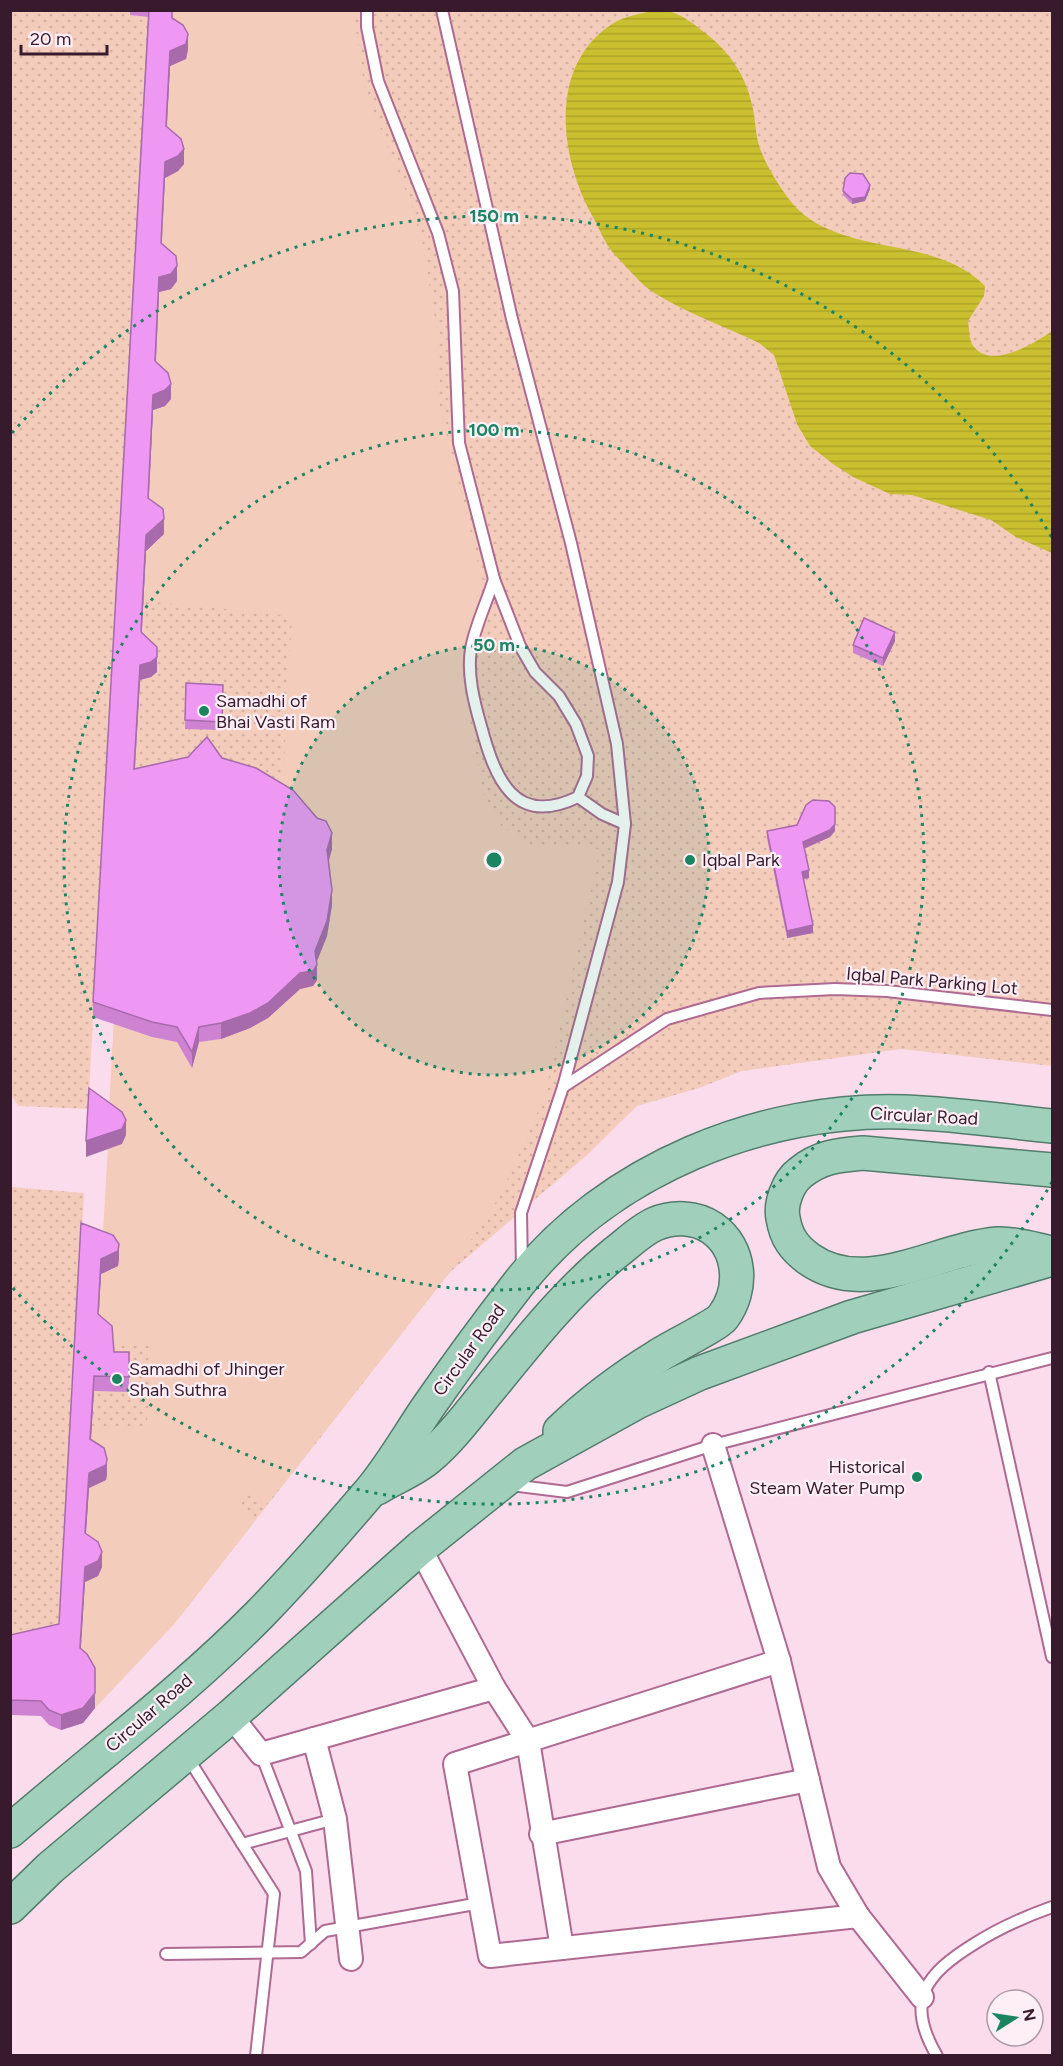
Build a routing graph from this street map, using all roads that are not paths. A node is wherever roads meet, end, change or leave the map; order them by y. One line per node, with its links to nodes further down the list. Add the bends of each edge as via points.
1 (367, 10): 3 (lane, via 378,81 438,233 453,291 459,443)
2 (442, 10): 5 (lane, via 512,319 571,543 612,722)
3 (494, 579): 4 (lane, via 534,672 559,696 576,724 588,756 587,776); 4 (lane, via 471,650 472,695 492,767 505,788 524,802 546,808)
4 (578, 797): 5 (lane)
5 (625, 824): 7 (lane, via 618,882)
6 (1053, 1010): 7 (lane, Iqbal Park Parking Lot, via 887,991 835,988 759,993 667,1020)
7 (563, 1087): 12 (lane, via 521,1213)
8 (1053, 1126): 12 (main road, Circular Road, via 904,1112 857,1113 733,1137 677,1159 617,1193 576,1224)
9 (1053, 1170): 10 (main road, via 863,1153 837,1155 813,1162 795,1177 785,1195 782,1214 786,1234 796,1249 836,1273 879,1273 999,1244)
10 (1053, 1252)
11 (1053, 1259): 16 (main road, via 852,1317 700,1373 637,1402)
12 (522, 1279): 17 (main road, Circular Road, via 444,1382)
13 (1053, 1358): 14 (lane)
14 (989, 1372): 15 (lane); 19 (lane)
15 (713, 1445): 16 (lane, via 567,1492); 20 (street)
16 (513, 1474): 17 (main road, via 592,1401 648,1362 722,1319 738,1277 724,1238 697,1220 680,1218 655,1224 633,1239 552,1312 428,1458); 18 (main road)
17 (370, 1492): 29 (main road, Circular Road, via 259,1615 164,1702)
18 (420, 1548): 21 (street); 22 (main road)
19 (1053, 1657)
20 (779, 1661): 24 (street); 27 (street)
21 (494, 1688): 23 (street); 24 (street)
22 (231, 1716): 25 (main road); 26 (street)
23 (314, 1739): 26 (street); 28 (street)
24 (528, 1741): 31 (street); 33 (street, via 454,1764)
25 (184, 1753): 32 (lane); 34 (main road)
26 (261, 1754): 30 (lane)
27 (808, 1780): 31 (street); 36 (street, via 829,1867)
28 (335, 1819): 30 (lane); 37 (street)
29 (10, 1831)
30 (291, 1831): 32 (lane); 38 (lane, via 306,1871)
31 (541, 1834): 39 (street)
32 (242, 1844): 40 (lane, via 274,1894)
33 (480, 1903): 37 (lane); 39 (street, via 490,1956)
34 (10, 1907)
35 (1053, 1907): 43 (lane, via 1006,1924 950,1959 933,1973)
36 (858, 1916): 39 (street); 43 (street)
37 (348, 1928): 38 (lane, via 325,1930); 42 (street)
38 (310, 1944): 40 (lane, via 301,1952)
39 (562, 1948)
40 (270, 1952): 41 (lane); 44 (lane)
41 (166, 1954)
42 (351, 1959)
43 (922, 1997): 45 (lane, via 922,2021)
44 (256, 2055)
45 (937, 2055)

